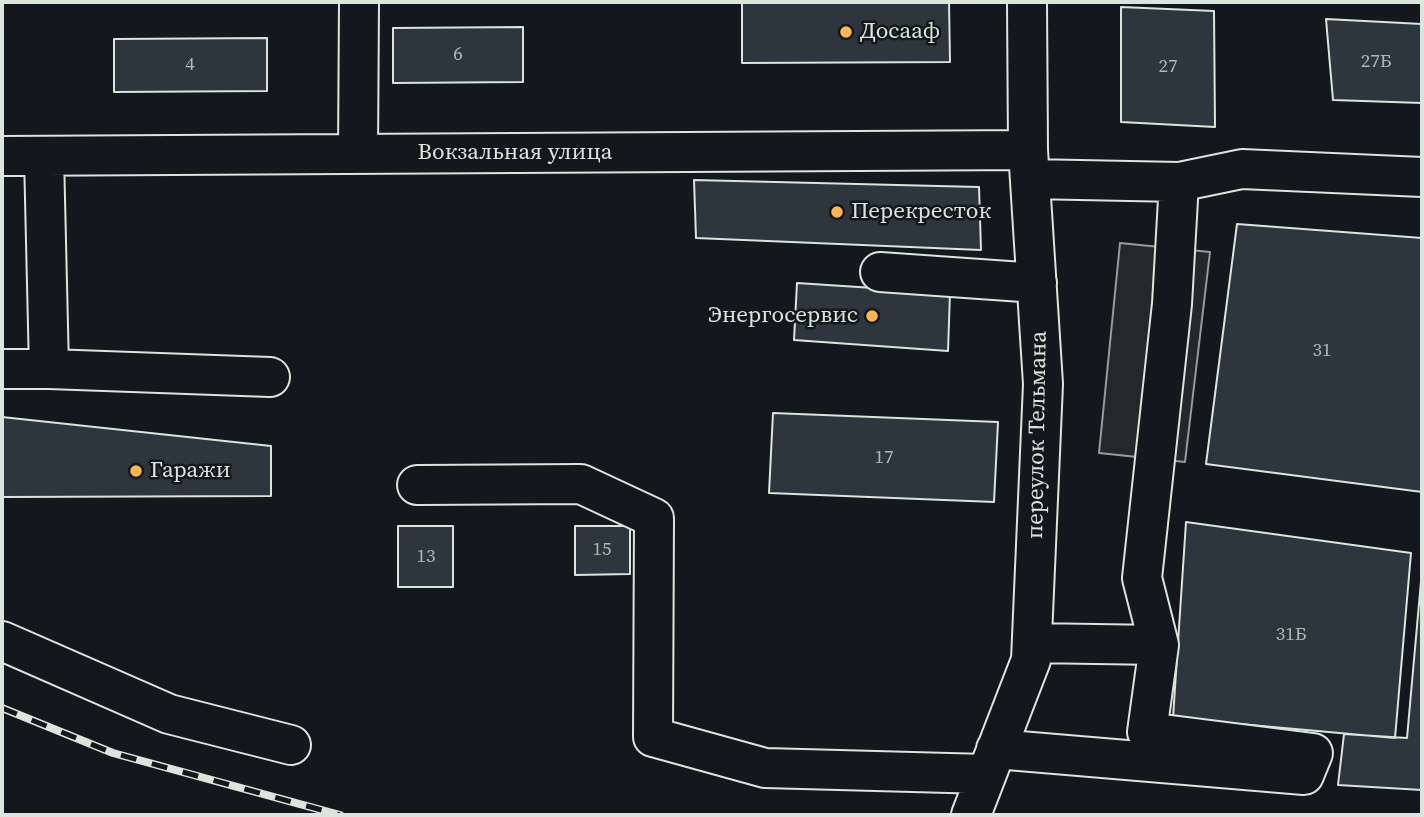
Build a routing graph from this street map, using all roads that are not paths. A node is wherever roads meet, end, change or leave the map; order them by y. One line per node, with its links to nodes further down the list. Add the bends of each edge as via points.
1 (359, 2): 3 (street)
2 (1027, 2): 6 (street, переулок Тельмана)
3 (358, 154): 5 (street, Вокзальная улица); 6 (street, Вокзальная улица)
4 (2, 156): 5 (street, Вокзальная улица)
5 (44, 156): 12 (street)
6 (1029, 164): 8 (street, Вокзальная улица); 10 (street, переулок Тельмана)
7 (1422, 177): 8 (street, Вокзальная улица, via 1242,169)
8 (1180, 182): 17 (street, via 1172,304 1142,578)
9 (880, 272): 10 (street)
10 (1037, 283): 16 (street, переулок Тельмана, via 1043,384)
11 (2, 369): 12 (street)
12 (49, 369): 13 (street)
13 (270, 377)
14 (417, 485): 19 (street, via 581,484 654,518 653,737 765,768)
15 (2, 641): 18 (street, via 169,714)
16 (1032, 643): 17 (street); 19 (street, переулок Тельмана, via 1031,660)
17 (1159, 645): 19 (street, via 1147,732 1313,753 1304,775)
18 (291, 746)
19 (991, 761): 20 (street, переулок Тельмана)
20 (971, 815)

